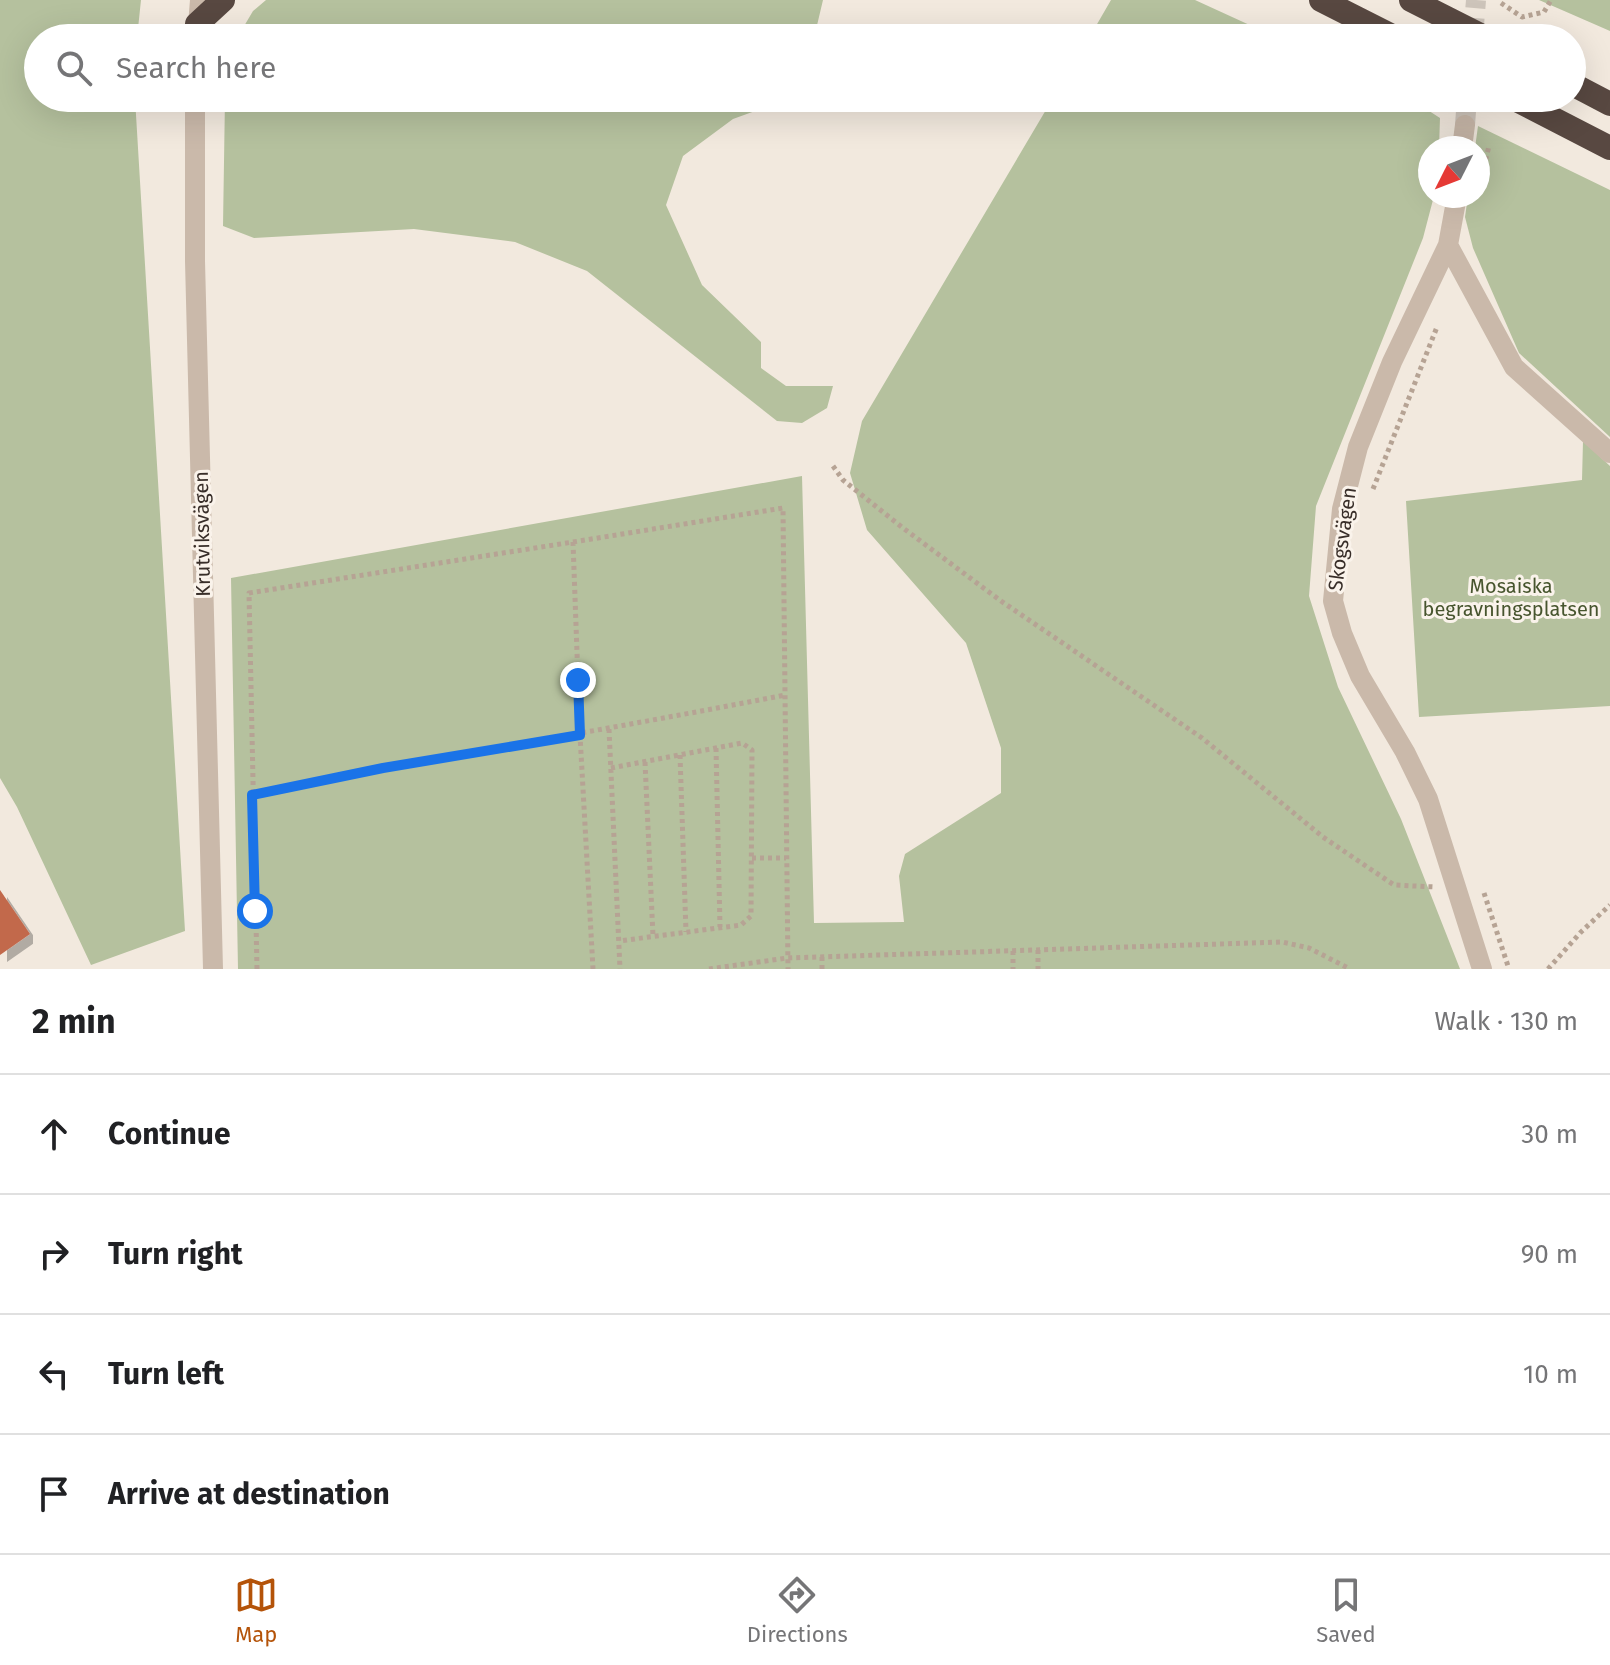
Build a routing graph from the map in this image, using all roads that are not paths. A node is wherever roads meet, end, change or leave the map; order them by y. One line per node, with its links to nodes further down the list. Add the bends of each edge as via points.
1 (223, 0): 4 (highway)
2 (1321, 0): 5 (highway)
3 (1411, 0): 6 (highway)
4 (198, 21)
5 (1368, 24)
6 (1458, 24)
7 (1586, 91): 8 (highway)
8 (1610, 104)
9 (195, 112): 17 (street, Krutviksvägen)
10 (1540, 112): 13 (highway)
11 (1465, 125): 12 (street)
12 (1464, 136)
13 (1610, 148)
14 (1455, 208): 15 (street, Skogsvägen)
15 (1448, 245): 16 (street, via 1514,367); 18 (street, Skogsvägen, via 1358,447 1342,509 1333,601 1360,676 1428,799)
16 (1610, 453)
17 (213, 969)
18 (1482, 969)

